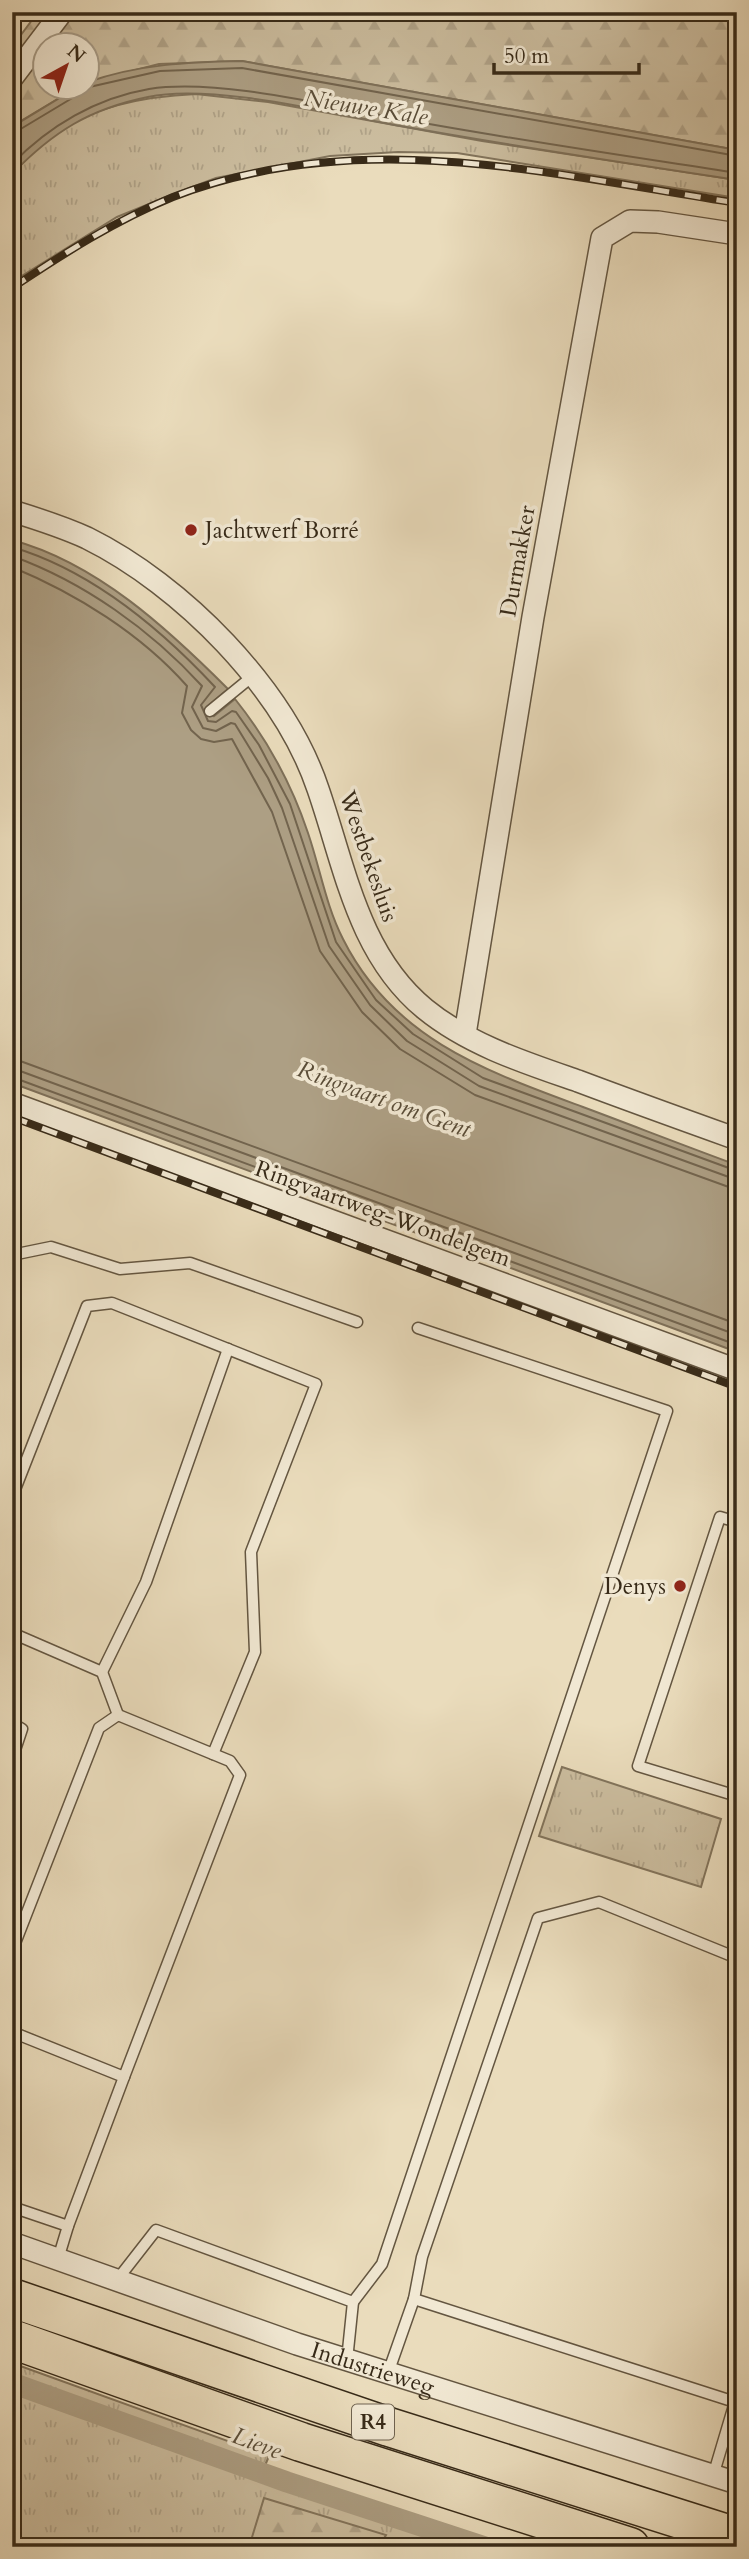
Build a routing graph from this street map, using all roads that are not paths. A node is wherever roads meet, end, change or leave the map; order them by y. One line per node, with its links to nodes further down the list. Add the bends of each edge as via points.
1 (62, 12): 2 (street)
2 (12, 78)
3 (737, 234): 7 (street, Durmakker, via 630,221 602,238)
4 (12, 511): 5 (street, Westbekesluis, via 54,524 118,557 203,622)
5 (254, 675): 6 (lane); 7 (street, Westbekesluis, via 291,732 317,786 370,942 426,1009)
6 (210, 712)
7 (464, 1034): 9 (street, Westbekesluis, via 503,1054)
8 (12, 1103): 14 (street, Ringvaartweg-Wondelgem)
9 (737, 1139)
10 (12, 1255): 11 (lane, via 51,1247 120,1269 190,1263)
11 (357, 1322)
12 (418, 1328): 35 (lane, via 667,1411 382,2263)
13 (228, 1349): 15 (lane, via 112,1303 87,1306); 18 (lane, via 146,1582); 21 (lane, via 316,1384 251,1552 256,1652)
14 (737, 1370)
15 (12, 1497)
16 (737, 1522): 23 (lane, via 720,1517 638,1766)
17 (12, 1633): 18 (lane)
18 (102, 1672): 19 (lane)
19 (118, 1715): 21 (lane); 24 (lane, via 99,1728)
20 (12, 1723): 22 (lane, via 22,1729)
21 (213, 1754): 27 (lane, via 230,1761 240,1775)
22 (12, 1759)
23 (737, 1796)
24 (12, 1951)
25 (737, 1958): 34 (lane, via 599,1902 538,1918 422,2257)
26 (12, 2032): 27 (lane)
27 (124, 2077): 29 (lane)
28 (12, 2207): 29 (lane)
29 (68, 2226): 31 (lane)
30 (12, 2243): 31 (street, Industrieweg)
31 (58, 2259): 32 (street, Industrieweg)
32 (117, 2280): 35 (lane, via 156,2230); 37 (street, Industrieweg)
33 (12, 2298): 41 (highway, R4, via 389,2427)
34 (414, 2299): 38 (lane); 39 (lane, via 735,2402)
35 (353, 2302): 37 (lane)
36 (12, 2339): 42 (highway, R4, via 301,2442)
37 (347, 2360): 38 (street, Industrieweg)
38 (388, 2373): 39 (street, Industrieweg)
39 (713, 2476): 40 (street, Industrieweg)
40 (737, 2483)
41 (737, 2537)
42 (630, 2547)

